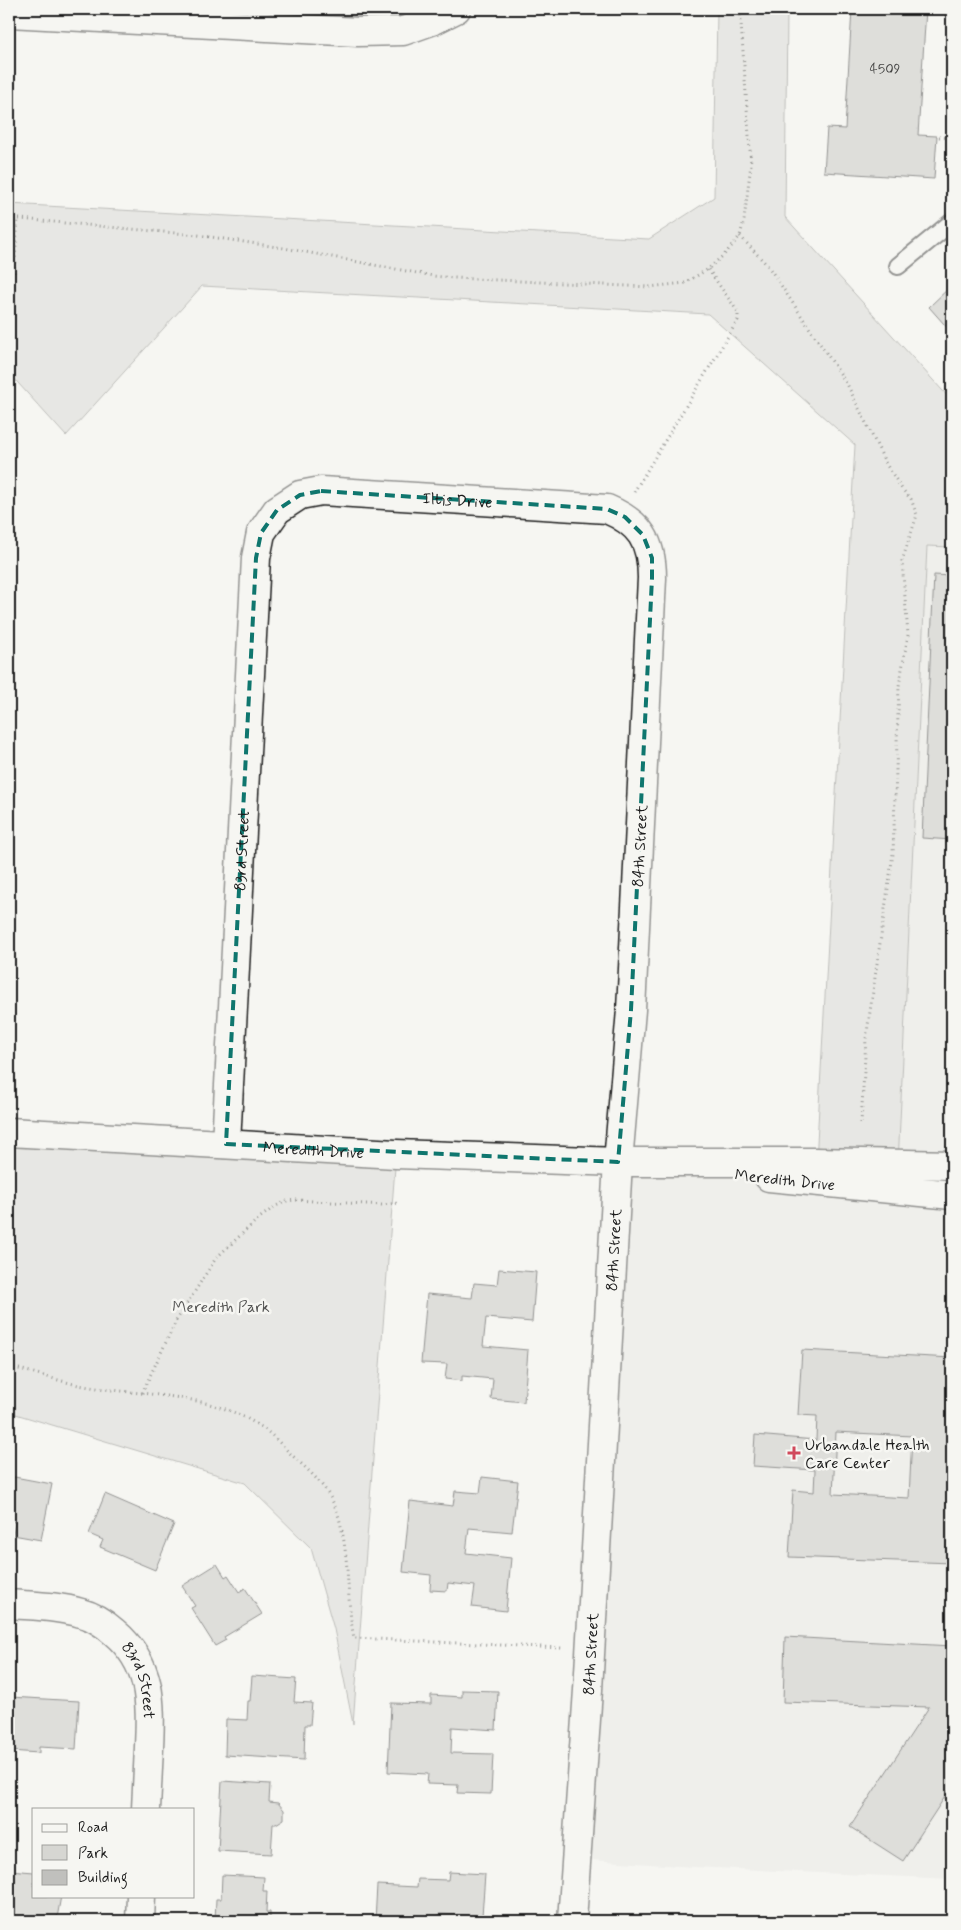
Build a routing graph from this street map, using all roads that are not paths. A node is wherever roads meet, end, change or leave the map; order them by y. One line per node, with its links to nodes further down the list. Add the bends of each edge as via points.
1 (456, 9): 2 (street, via 403,30 358,32)
2 (9, 13)
3 (952, 222): 4 (lane)
4 (898, 266)
5 (256, 558): 6 (street, Iltis Drive, via 261,533 277,510 300,495 321,491 607,509 621,515 643,535 652,558); 8 (street, 83rd Street)
6 (652, 578): 9 (street, 84th Street, via 631,1010)
7 (9, 1132): 8 (street, Meredith Drive)
8 (226, 1144): 9 (street, Meredith Drive)
9 (618, 1162): 10 (street, Meredith Drive); 11 (street, Meredith Drive); 16 (street, 84th Street)
10 (952, 1165)
11 (952, 1195)
12 (9, 1604): 13 (street, 83rd Street, via 83,1613 105,1624 126,1642 141,1664 149,1689 151,1714)
13 (146, 1808)
14 (141, 1898): 15 (street)
15 (140, 1921)
16 (572, 1921)

